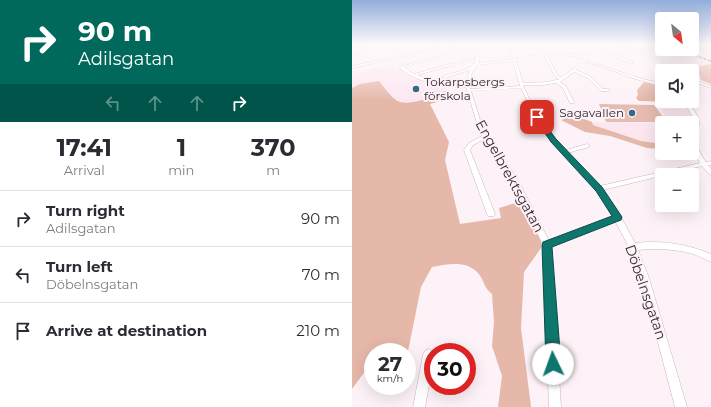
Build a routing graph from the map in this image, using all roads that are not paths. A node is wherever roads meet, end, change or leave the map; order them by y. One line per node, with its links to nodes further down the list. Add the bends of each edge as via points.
1 (373, 63): 9 (street)
2 (417, 63): 11 (street, via 401,67)
3 (476, 63): 12 (street); 19 (street, via 468,77)
4 (515, 63): 17 (street, Döbelnsgatan)
5 (550, 63): 13 (street, via 558,77)
6 (582, 63): 10 (street)
7 (587, 63): 15 (street)
8 (453, 64): 11 (street)
9 (352, 68)
10 (573, 70): 13 (street); 20 (street, via 589,78 602,90)
11 (414, 75): 19 (street, via 438,83)
12 (444, 78)
13 (562, 78): 14 (street)
14 (556, 82): 17 (street); 21 (street, via 565,87)
15 (655, 83)
16 (699, 83): 18 (street)
17 (521, 86): 19 (street); 25 (street, Döbelnsgatan, via 545,129)
18 (711, 87)
19 (469, 88): 23 (street, Engelbrektsgatan)
20 (608, 90)
21 (572, 102)
22 (690, 108): 27 (street, via 696,121 694,143)
23 (485, 137): 30 (street, via 471,144 467,150); 32 (street, Engelbrektsgatan, via 518,184)
24 (587, 146): 25 (street)
25 (565, 152): 29 (street, Döbelnsgatan)
26 (711, 163): 27 (street)
27 (703, 164): 28 (street); 29 (street)
28 (711, 173)
29 (599, 189): 31 (street, Döbelnsgatan)
30 (490, 214)
31 (617, 217): 32 (street); 33 (street, Döbelnsgatan)
32 (547, 245): 37 (street, Engelbrektsgatan)
33 (633, 247): 34 (street, via 674,246 697,251); 38 (street, Döbelnsgatan)
34 (711, 258)
35 (424, 381): 36 (street)
36 (419, 407)
37 (556, 407)
38 (680, 407)

